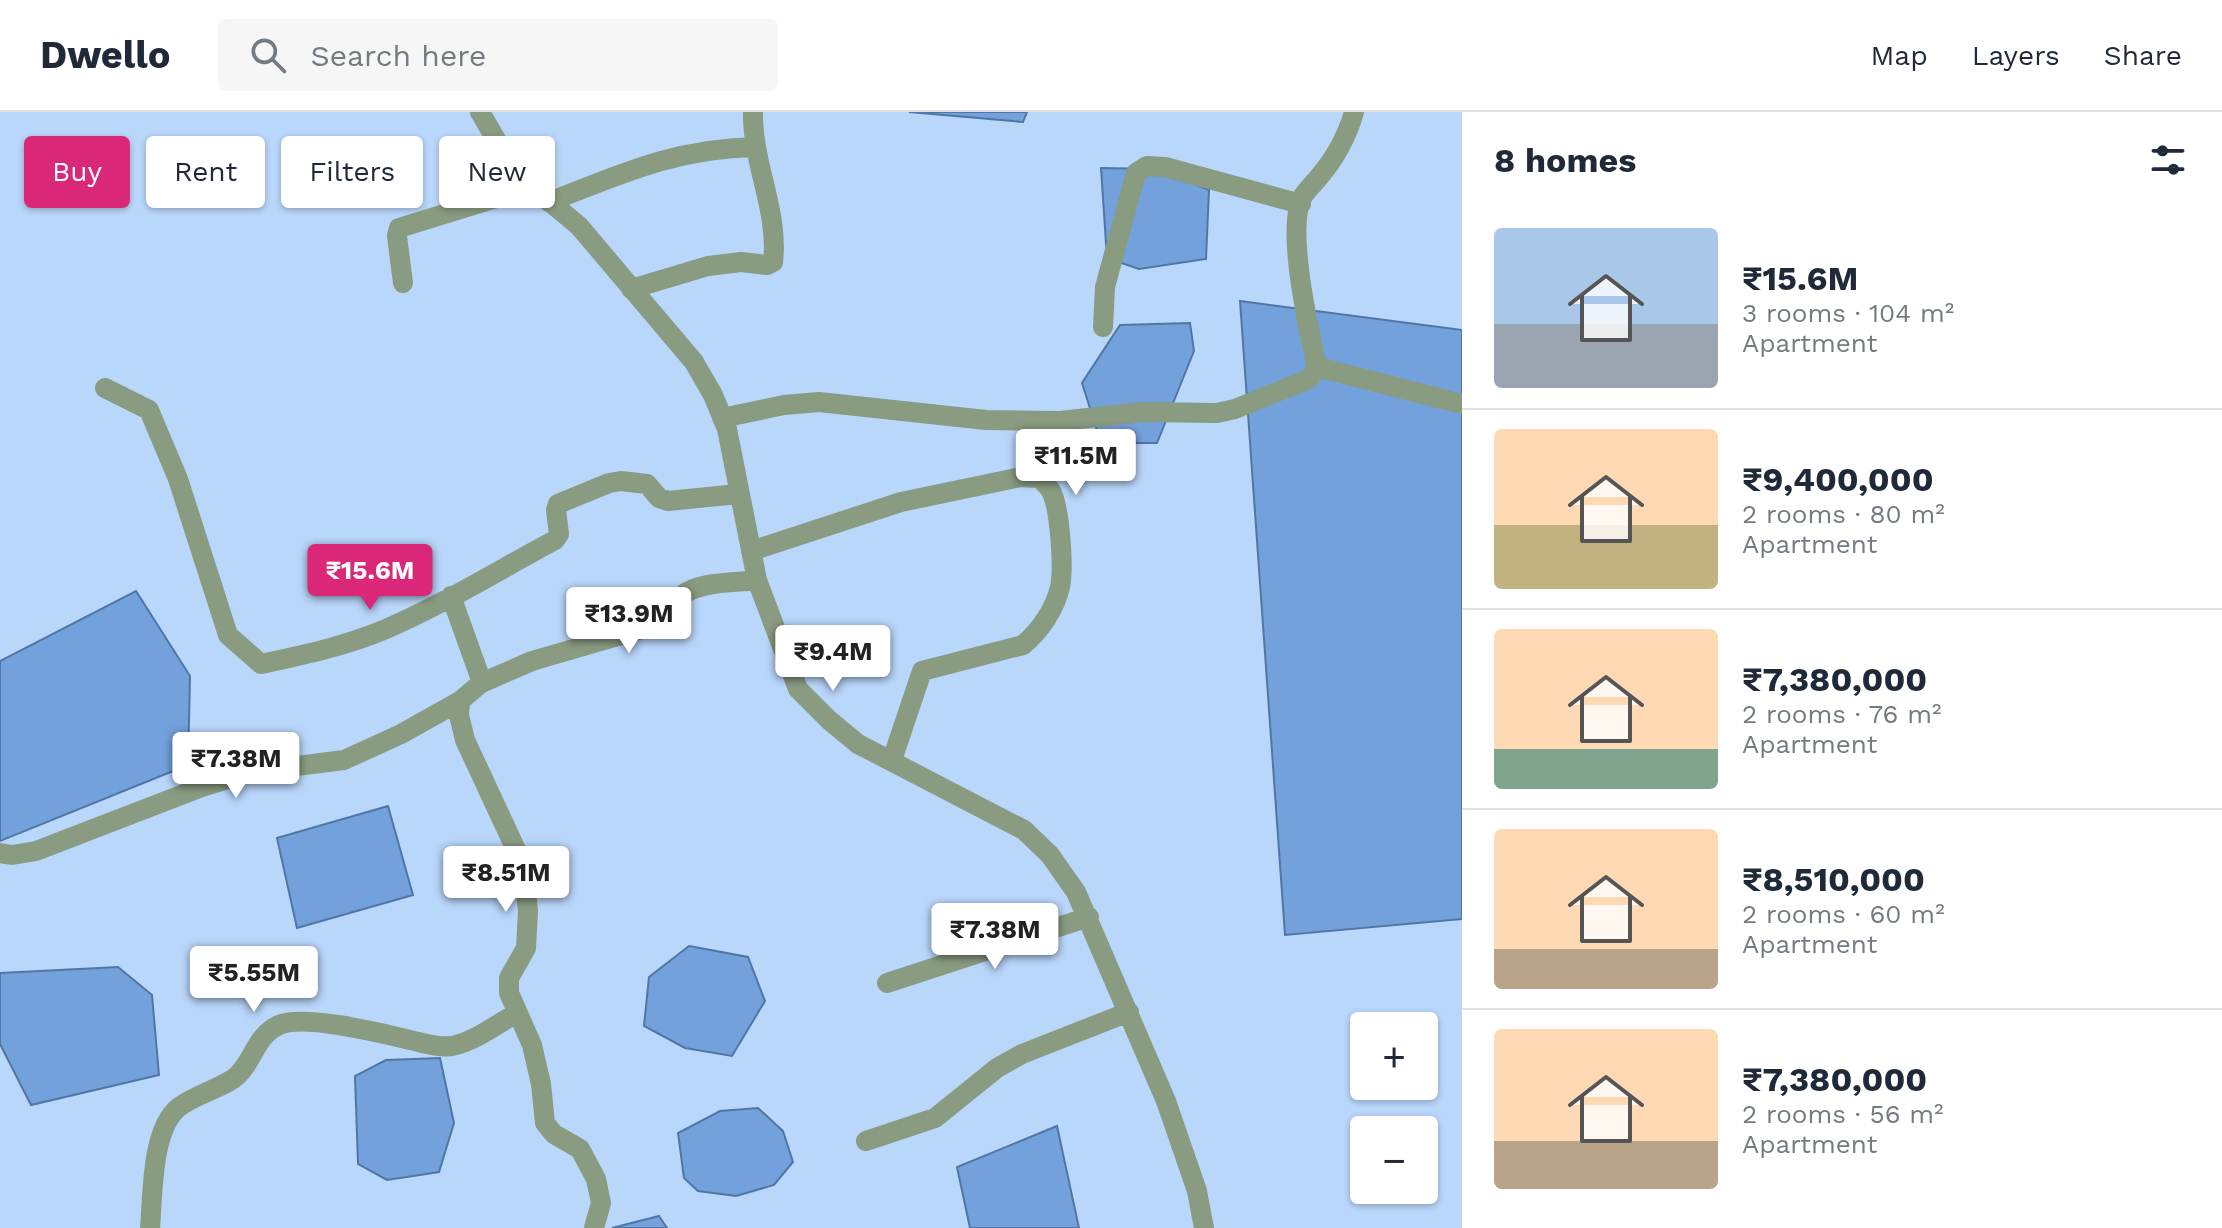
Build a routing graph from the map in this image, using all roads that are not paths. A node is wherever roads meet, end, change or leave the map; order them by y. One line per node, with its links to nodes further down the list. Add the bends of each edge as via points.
1 (480, 112): 4 (street)
2 (753, 112): 5 (street)
3 (1354, 112): 7 (street, via 1336,155)
4 (494, 136)
5 (755, 147): 6 (street, via 688,152); 11 (street, via 771,208 773,262 708,266)
6 (555, 200)
7 (1301, 204): 12 (street, via 1147,166 1136,173 1107,276); 13 (street, via 1302,298)
8 (555, 207): 11 (street, via 579,226)
9 (464, 208): 10 (street, via 399,228)
10 (403, 283)
11 (631, 289): 16 (street, via 694,362)
12 (1103, 327)
13 (1317, 367): 15 (street); 16 (street, via 1309,379 1217,413 986,420 819,402)
14 (105, 388): 20 (street, via 149,410 178,479 228,635 261,664 383,630)
15 (1462, 404)
16 (722, 418): 17 (street)
17 (738, 494): 18 (street); 20 (street, via 668,501 647,484 609,483 558,504 555,540)
18 (751, 551): 19 (street); 23 (street, via 901,502 1021,477 1040,478 1052,492 1060,525 1060,586 1047,616 1023,645 922,671)
19 (757, 580): 21 (street, via 698,588 677,600 666,620 656,625 532,661); 23 (street, via 798,689 858,744)
20 (451, 596): 21 (street)
21 (479, 684): 22 (street)
22 (460, 701): 24 (street, via 344,760 250,772 36,851); 28 (street, via 465,740 513,841 525,883 526,948 509,978)
23 (892, 760): 25 (street, via 1024,830 1050,855)
24 (0, 853)
25 (1089, 917): 26 (street); 27 (street)
26 (887, 983)
27 (1129, 1012): 29 (street, via 1022,1054 935,1118); 32 (street, via 1171,1116)
28 (517, 1013): 30 (street, via 471,1039 441,1047 293,1020 277,1025 262,1035 241,1073 168,1118 160,1136); 31 (street, via 532,1045 545,1123 580,1149 596,1179 601,1203)
29 (866, 1141)
30 (150, 1228)
31 (594, 1228)
32 (1204, 1228)

